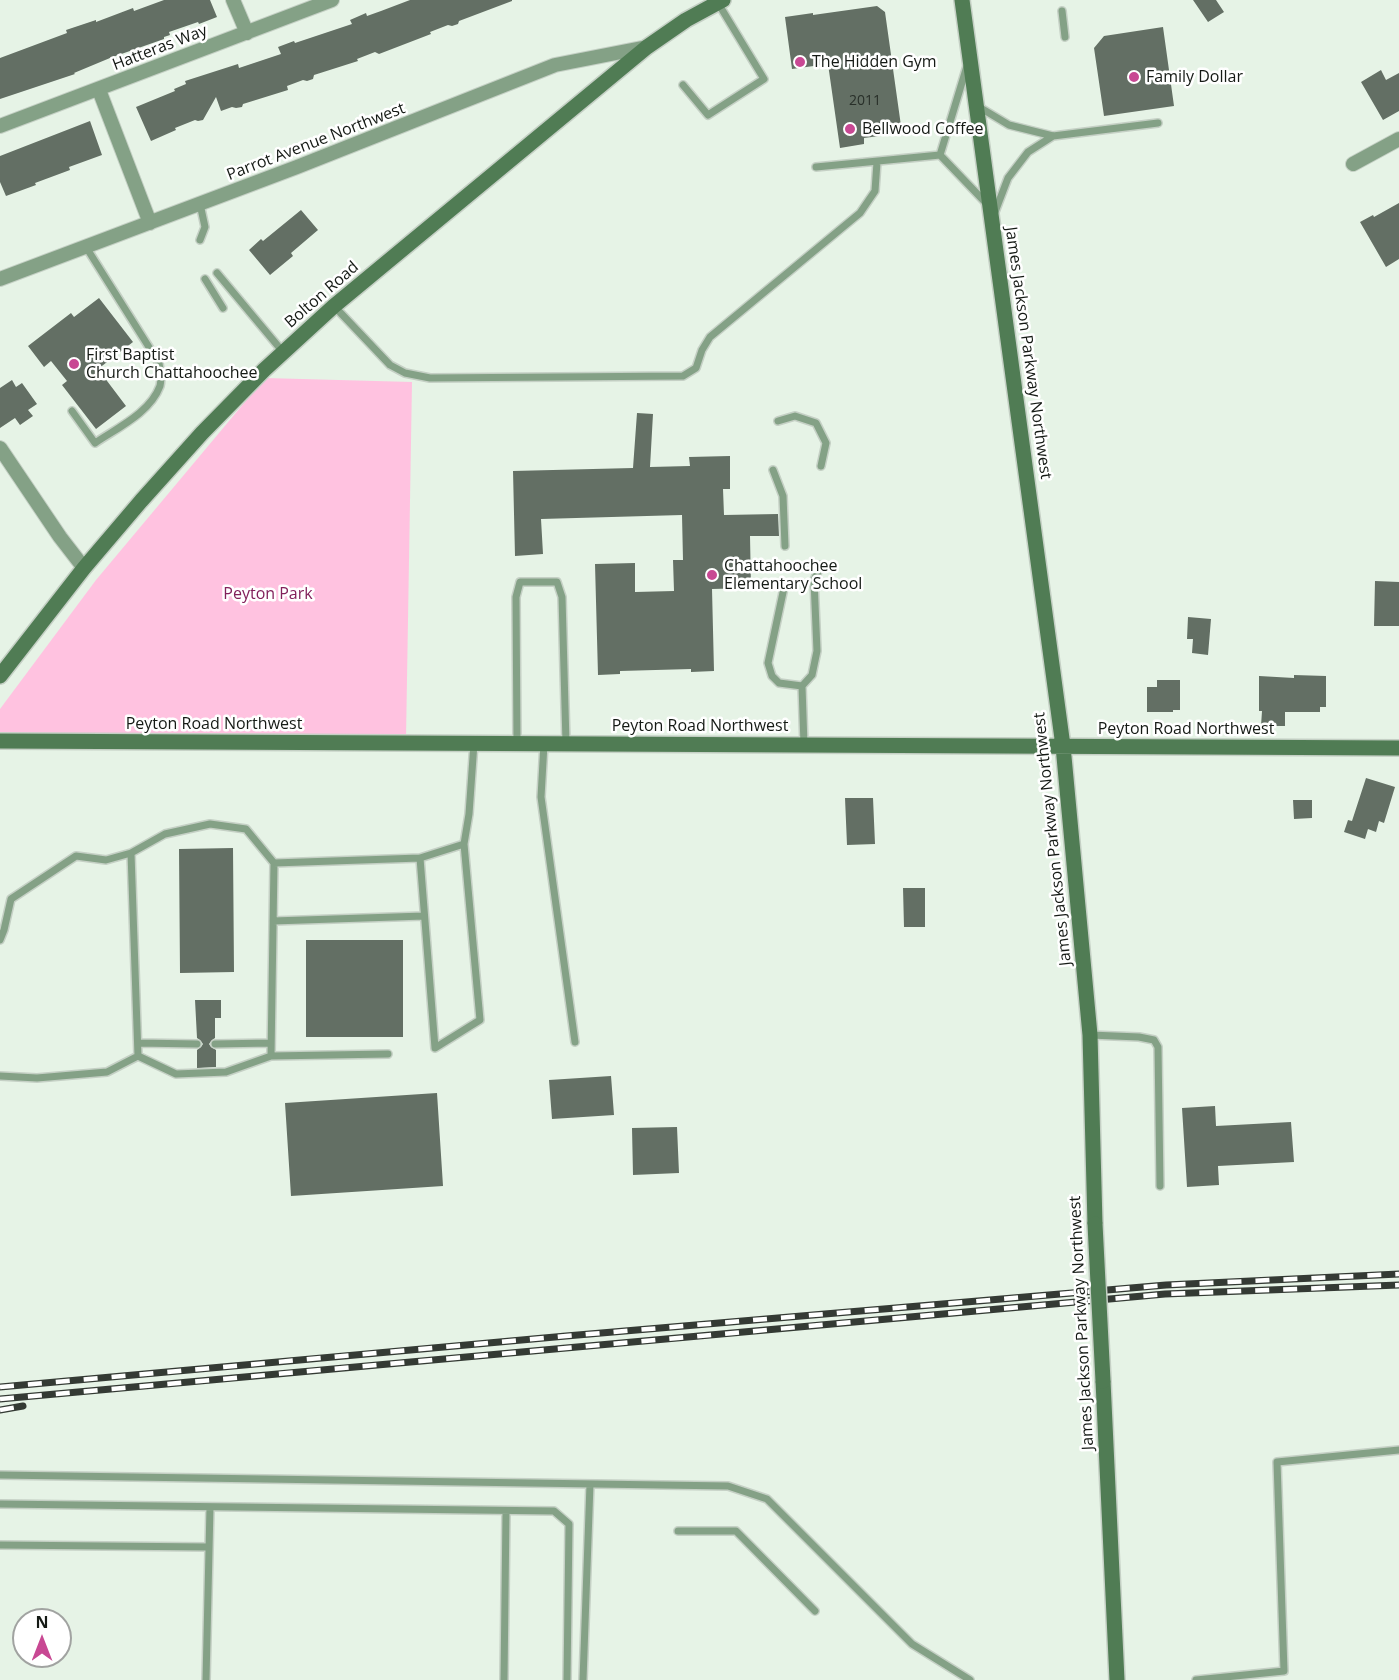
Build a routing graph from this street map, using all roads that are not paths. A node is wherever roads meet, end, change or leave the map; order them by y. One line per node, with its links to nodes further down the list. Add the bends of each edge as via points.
1 (233, 0): 6 (street)
2 (332, 0): 6 (street, Hatteras Way)
3 (962, 0): 9 (main road, James Jackson Parkway Northwest)
4 (721, 1): 8 (main road, Bolton Road); 10 (lane, via 764,79 708,115)
5 (1062, 11): 7 (lane)
6 (247, 33): 11 (street, Hatteras Way)
7 (1065, 37)
8 (647, 47): 21 (street, Parrot Avenue Northwest, via 555,65); 29 (main road, Bolton Road)
9 (969, 56): 12 (main road, James Jackson Parkway Northwest); 17 (lane)
10 (683, 86)
11 (99, 90): 14 (street, Hatteras Way); 23 (street)
12 (976, 106): 15 (lane, via 1009,125); 22 (main road, James Jackson Parkway Northwest)
13 (1158, 123): 15 (lane)
14 (0, 126)
15 (1053, 136): 22 (lane, via 1028,152 1008,178)
16 (1399, 139): 19 (street)
17 (940, 156): 18 (lane); 22 (lane)
18 (877, 162): 20 (lane); 29 (lane, via 875,191 860,213 710,338 696,368 683,376 430,378 405,373 390,364)
19 (1353, 164)
20 (816, 167)
21 (200, 204): 23 (street, Parrot Avenue Northwest); 24 (lane, via 205,227)
22 (991, 214): 49 (main road, James Jackson Parkway Northwest)
23 (150, 223): 25 (street, Parrot Avenue Northwest)
24 (200, 240)
25 (86, 247): 27 (street, Parrot Avenue Northwest); 32 (lane, via 159,363 160,385 151,401 135,416 96,443)
26 (217, 273): 31 (lane)
27 (0, 279)
28 (205, 279): 30 (lane)
29 (334, 306): 31 (main road, Bolton Road)
30 (223, 308)
31 (283, 352): 39 (main road, Bolton Road, via 202,433)
32 (72, 411)
33 (778, 421): 35 (lane, via 795,416 816,423 826,443)
34 (0, 448): 39 (street)
35 (821, 465)
36 (773, 470): 37 (lane, via 783,496)
37 (784, 546)
38 (821, 565): 42 (lane, via 814,580 817,651 813,675)
39 (84, 568): 41 (main road, Bolton Road)
40 (785, 583): 42 (lane, via 768,663 779,683)
41 (0, 676)
42 (802, 686): 48 (lane)
43 (0, 741): 44 (main road, Peyton Road Northwest)
44 (474, 743): 45 (main road, Peyton Road Northwest); 51 (lane)
45 (517, 743): 46 (lane, via 516,597 520,582 557,582 562,597); 47 (main road, Peyton Road Northwest)
46 (566, 743): 47 (main road, Peyton Road Northwest); 48 (main road, Peyton Road Northwest)
47 (544, 744): 59 (lane, via 541,797)
48 (804, 745): 49 (main road, Peyton Road Northwest)
49 (1063, 746): 50 (main road, Peyton Road Northwest); 58 (main road, James Jackson Parkway Northwest)
50 (1399, 748)
51 (464, 844): 53 (lane); 55 (lane, via 480,1020 435,1048)
52 (131, 853): 54 (lane, via 165,834 210,824 246,829); 57 (lane, via 106,860 76,856 21,892 11,899); 60 (lane)
53 (420, 858): 54 (lane); 55 (lane)
54 (274, 863): 56 (lane)
55 (424, 916): 56 (lane)
56 (273, 921): 61 (lane)
57 (0, 940)
58 (1090, 1035): 68 (lane, via 1139,1037 1154,1040 1158,1047); 84 (main road, James Jackson Parkway Northwest, bridge)
59 (575, 1042)
60 (138, 1043): 62 (lane); 65 (lane)
61 (271, 1043): 63 (lane); 66 (lane)
62 (197, 1044)
63 (215, 1044)
64 (388, 1054): 66 (lane)
65 (138, 1056): 66 (lane, via 176,1074 226,1072); 67 (lane, via 107,1072 37,1078)
66 (271, 1056)
67 (0, 1076)
68 (1160, 1186)
69 (1399, 1450): 85 (lane, via 1276,1462 1284,1671)
70 (0, 1475): 71 (lane)
71 (590, 1484): 82 (lane); 83 (lane, via 728,1486 767,1498 912,1644)
72 (0, 1504): 73 (lane)
73 (210, 1507): 74 (lane); 77 (lane)
74 (506, 1512): 80 (lane); 81 (lane, via 554,1511 569,1524)
75 (678, 1531): 78 (lane, via 736,1531)
76 (0, 1545): 77 (lane)
77 (209, 1546): 79 (lane)
78 (815, 1611)
79 (206, 1680)
80 (504, 1680)
81 (567, 1680)
82 (583, 1680)
83 (970, 1680)
84 (1117, 1680)
85 (1196, 1680)

